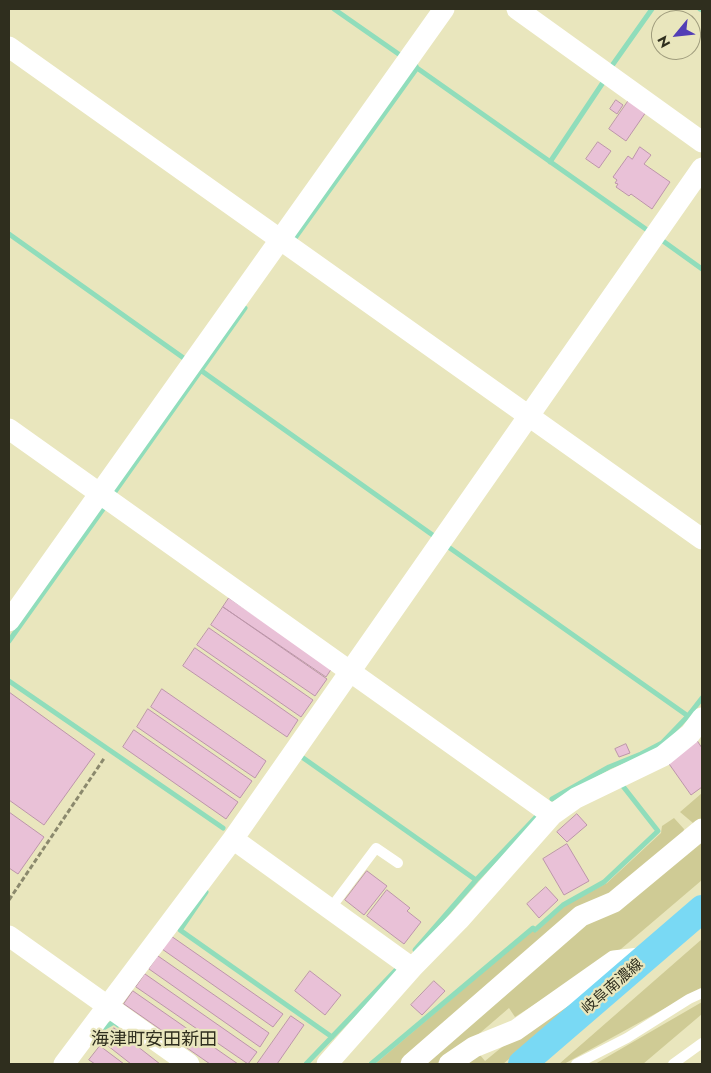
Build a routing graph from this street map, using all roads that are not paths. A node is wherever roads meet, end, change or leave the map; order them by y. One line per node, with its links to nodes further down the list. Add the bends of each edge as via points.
1 (444, 9): 6 (street)
2 (517, 9): 4 (street)
3 (9, 46): 6 (street)
4 (702, 142)
5 (702, 168): 7 (street)
6 (280, 240): 7 (street); 9 (street)
7 (530, 415): 10 (street); 12 (street)
8 (9, 429): 9 (street)
9 (99, 493): 11 (street); 12 (street)
10 (702, 538)
11 (9, 621)
12 (350, 670): 14 (street); 16 (street)
13 (702, 718): 14 (street, via 690,734 663,756 576,798)
14 (552, 815): 22 (street)
15 (702, 828): 29 (street, via 614,902 581,916)
16 (233, 839): 18 (street); 24 (street)
17 (398, 863): 18 (lane, via 376,848)
18 (330, 909): 22 (street)
19 (702, 909): 21 (main road, 岐阜南濃線)
20 (9, 936): 24 (street)
21 (648, 957): 30 (street, via 614,961 516,1030 474,1047); 31 (main road, 岐阜南濃線)
22 (412, 968): 28 (street)
23 (702, 993): 32 (lane)
24 (108, 1006): 26 (street); 27 (street)
25 (702, 1043): 33 (lane)
26 (64, 1064)
27 (189, 1064)
28 (327, 1064)
29 (411, 1064)
30 (449, 1064)
31 (522, 1064)
32 (576, 1064)
33 (673, 1064)

